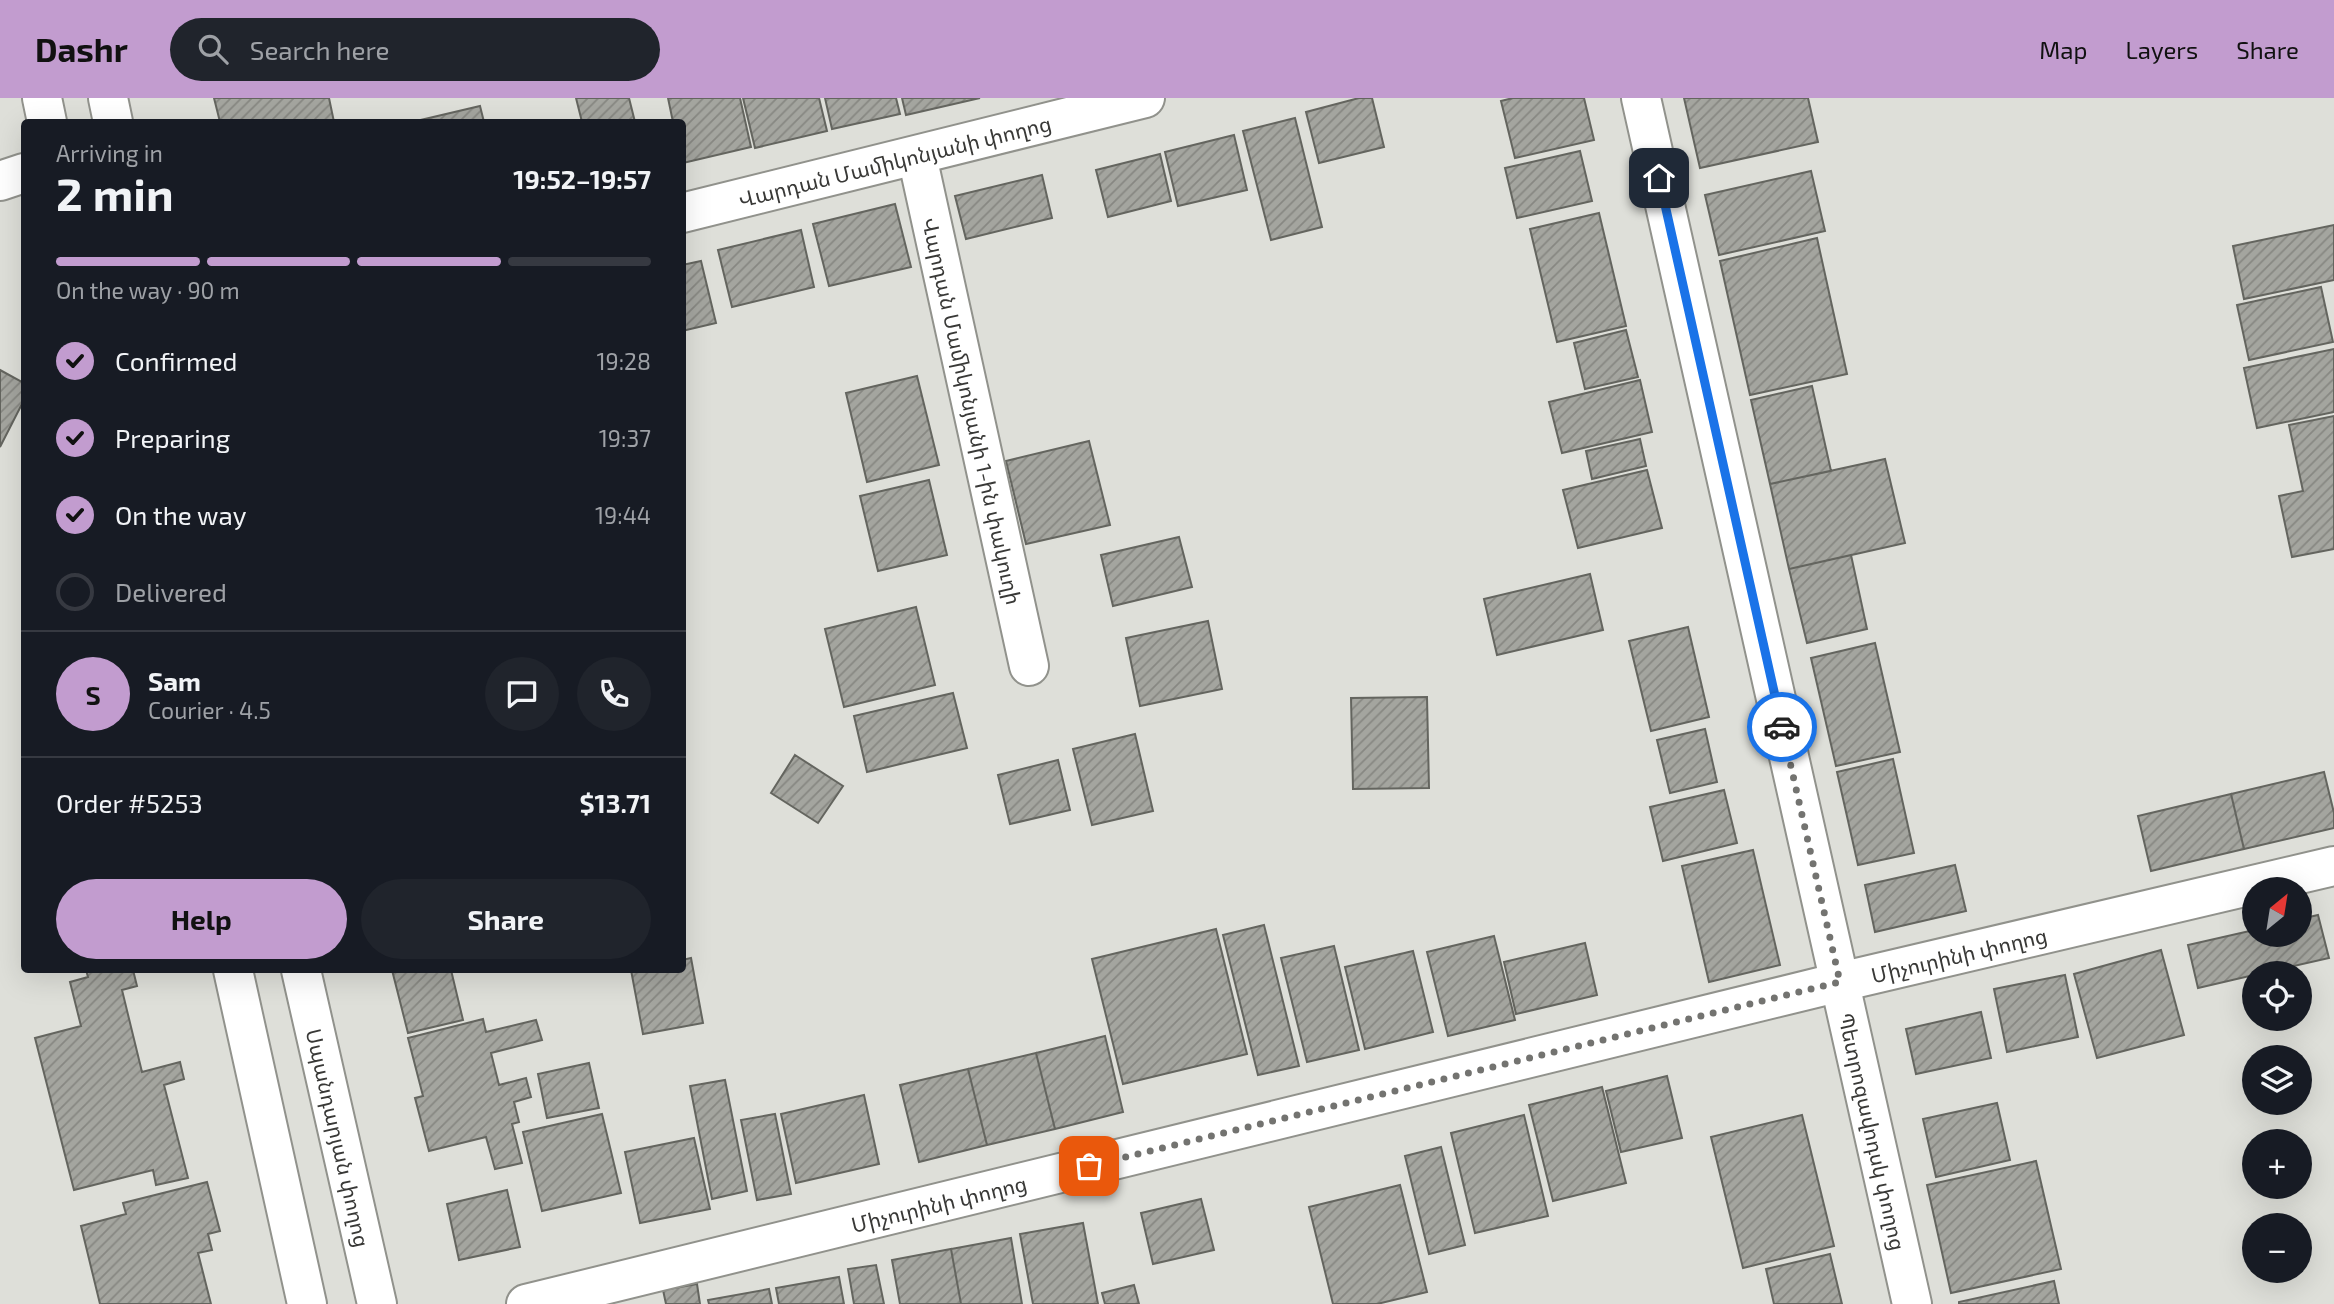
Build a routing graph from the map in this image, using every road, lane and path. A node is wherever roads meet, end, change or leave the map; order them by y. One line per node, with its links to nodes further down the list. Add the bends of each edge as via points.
1 (42, 98): 5 (street)
2 (108, 98): 6 (street)
3 (1145, 98): 7 (street, Վարդան Մամիկոնյանի փողոց)
4 (1641, 98): 15 (street, Պետրոզավոդսկ փողոց)
5 (46, 119)
6 (112, 119)
7 (917, 156): 10 (street, Վարդան Մամիկոնյանի փողոց); 11 (street, Վարդան Մամիկոնյանի 1-ին փակուղի)
8 (21, 174): 9 (street)
9 (0, 181)
10 (686, 212)
11 (1029, 666)
12 (2334, 866): 15 (street, Միչուրինի փողոց)
13 (234, 973): 16 (street)
14 (302, 973): 17 (street, Սպանդարյան փողոց)
15 (1840, 982): 18 (street, Միչուրինի փողոց); 19 (street, Պետրոզավոդսկ փողոց)
16 (307, 1304)
17 (377, 1304)
18 (526, 1304)
19 (1912, 1304)

